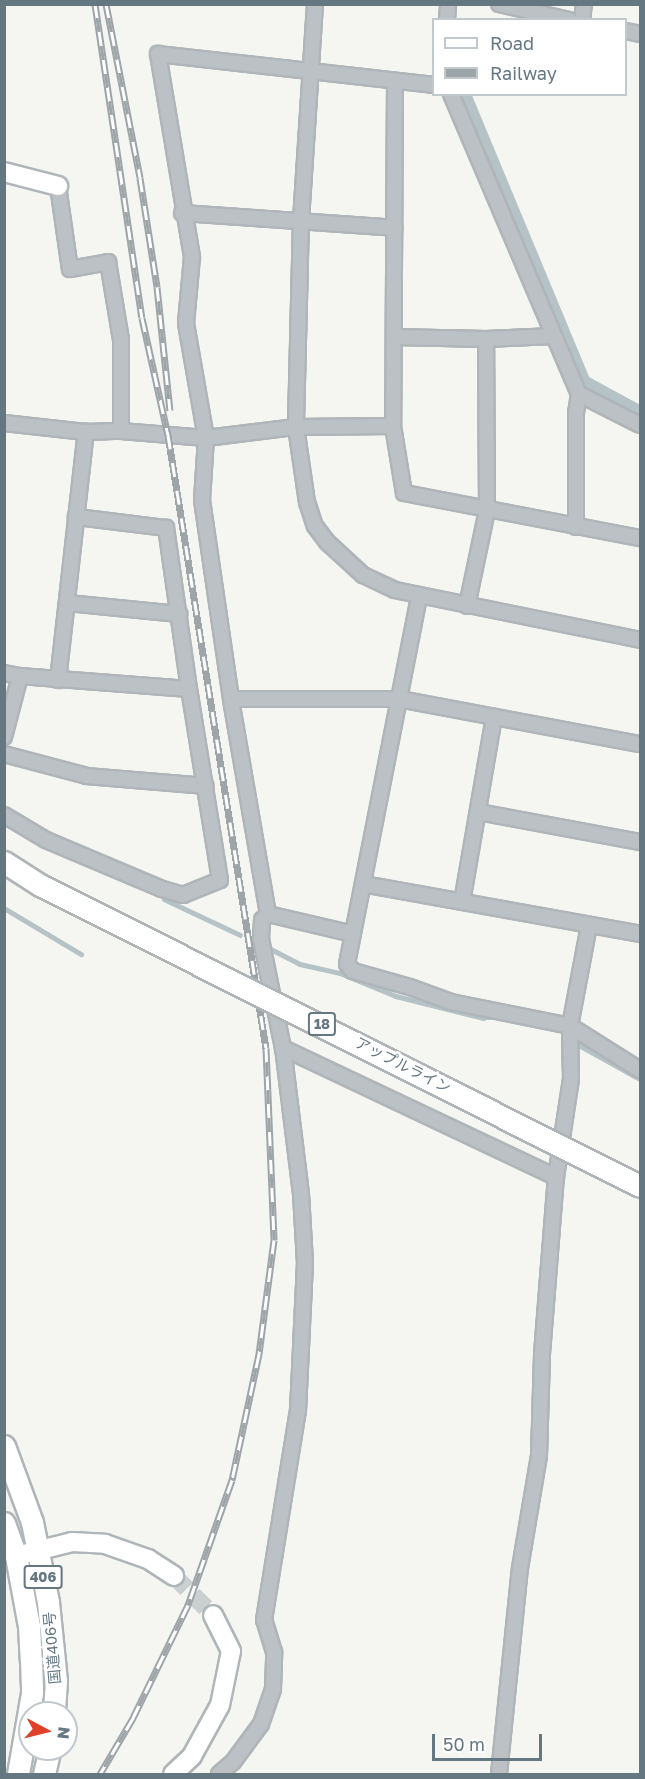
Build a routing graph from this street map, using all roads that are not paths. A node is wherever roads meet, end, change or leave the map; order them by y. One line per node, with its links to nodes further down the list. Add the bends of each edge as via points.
1 (315, 4): 5 (street)
2 (500, 4): 3 (street)
3 (532, 8): 4 (street)
4 (563, 18)
5 (309, 72): 6 (street); 11 (street, via 158,54); 12 (street)
6 (395, 81): 7 (street); 13 (street)
7 (432, 86)
8 (453, 96): 14 (street)
9 (4, 172): 10 (main road)
10 (58, 186): 22 (street, via 70,269 108,262 121,340)
11 (182, 213): 12 (street); 24 (street, via 192,257 186,323)
12 (301, 219): 13 (street); 21 (street)
13 (394, 228): 15 (street)
14 (554, 336): 16 (street); 17 (street)
15 (394, 337): 16 (street); 20 (street)
16 (486, 339): 25 (street)
17 (579, 394): 19 (street); 27 (street)
18 (4, 423): 23 (street)
19 (640, 424)
20 (393, 426): 21 (street); 25 (street, via 404,493)
21 (296, 428): 24 (street); 29 (street, via 307,502 315,526 363,575)
22 (121, 431): 23 (street); 24 (street)
23 (86, 432): 26 (street)
24 (206, 438): 38 (street, via 202,500)
25 (486, 510): 27 (street); 31 (street)
26 (76, 517): 30 (street); 32 (street, via 166,528)
27 (576, 527): 28 (street)
28 (640, 538)
29 (419, 597): 31 (street); 39 (street)
30 (67, 603): 32 (street); 36 (street)
31 (467, 606): 33 (street)
32 (179, 614): 37 (street)
33 (640, 640)
34 (4, 673): 35 (street)
35 (20, 676): 36 (street); 41 (street)
36 (58, 680): 37 (street)
37 (189, 689): 44 (street)
38 (231, 699): 39 (street); 51 (street)
39 (399, 699): 40 (street); 49 (street)
40 (494, 717): 42 (street); 45 (street)
41 (4, 737)
42 (640, 744)
43 (4, 754): 44 (street, via 87,776)
44 (206, 786): 46 (street, via 220,880 183,895 46,840)
45 (478, 812): 47 (street); 50 (street)
46 (4, 815)
47 (640, 842)
48 (4, 862): 59 (highway, アップルライン / 18, bridge, via 40,885)
49 (363, 884): 50 (street); 53 (street)
50 (462, 902): 52 (street)
51 (268, 914): 53 (street); 56 (street, via 262,920 261,939)
52 (590, 925): 54 (street); 55 (street)
53 (353, 934): 55 (street, via 347,964 353,971 451,1002)
54 (640, 934)
55 (570, 1026): 57 (street); 58 (street, via 568,1106)
56 (283, 1048): 58 (street); 69 (street, via 301,1194 305,1263 298,1411 264,1620 274,1652 273,1689 261,1724)
57 (640, 1070)
58 (556, 1177): 70 (street, via 542,1354 539,1456 520,1568)
59 (640, 1186)
60 (4, 1446): 62 (highway, 国道406号 / 406, via 32,1522)
61 (4, 1523): 63 (highway, 国道406号 / 406)
62 (37, 1549): 63 (main road); 64 (main road, via 72,1542 105,1544 148,1559); 66 (highway, 国道406号 / 406, via 48,1602)
63 (10, 1558): 67 (highway, 国道406号 / 406, via 29,1626 32,1693)
64 (174, 1576)
65 (213, 1615): 68 (main road, via 231,1651 220,1705 192,1756)
66 (55, 1701)
67 (18, 1774)
68 (173, 1774)
69 (219, 1774)
70 (499, 1774)

